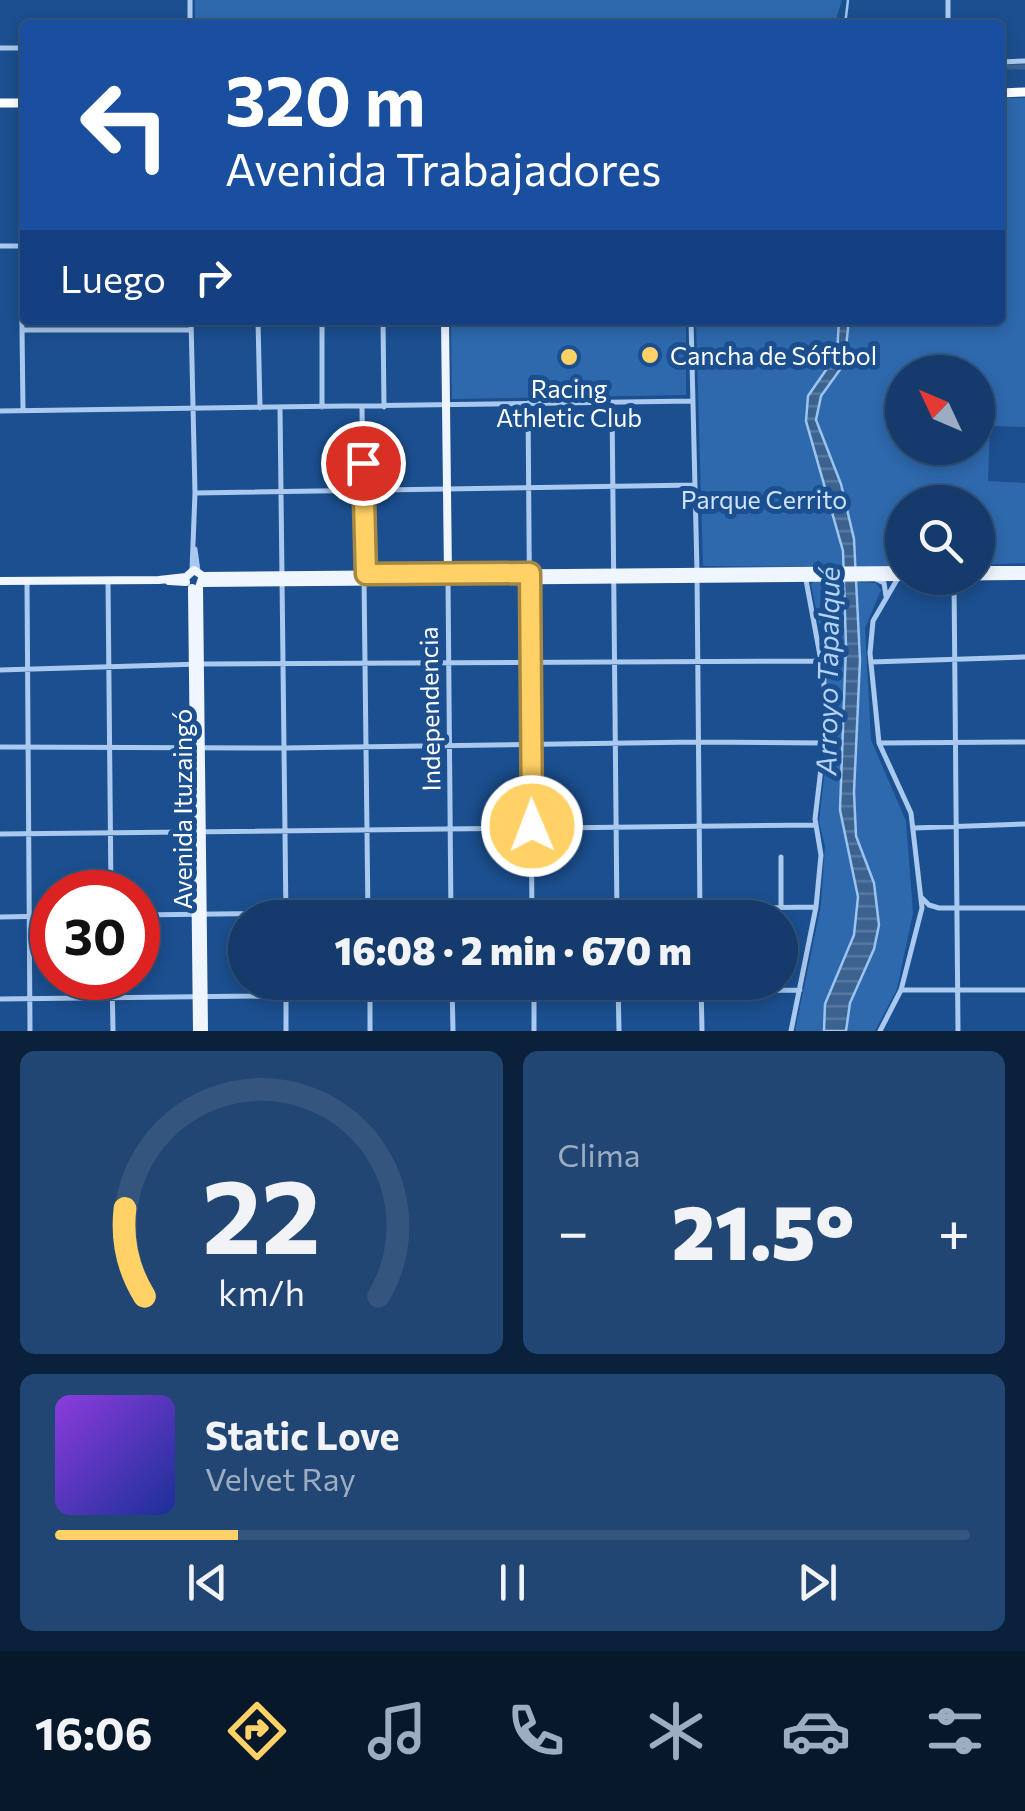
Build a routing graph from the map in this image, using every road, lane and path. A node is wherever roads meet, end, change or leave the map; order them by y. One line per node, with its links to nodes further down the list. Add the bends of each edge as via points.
1 (22, 325): 8 (street)
2 (191, 325): 9 (street, Avenida Ituzaingó)
3 (258, 325): 17 (street)
4 (322, 325): 14 (street)
5 (383, 325): 15 (street)
6 (445, 325): 13 (main road, Independencia)
7 (691, 325): 10 (street)
8 (22, 330): 9 (street); 20 (street)
9 (191, 330): 16 (street, Avenida Ituzaingó)
10 (692, 401): 11 (street); 22 (street)
11 (612, 402): 12 (street); 23 (street)
12 (528, 403): 13 (street); 24 (street)
13 (446, 406): 15 (street); 25 (main road, Independencia)
14 (322, 407): 18 (street); 19 (street)
15 (384, 407): 19 (street)
16 (194, 408): 17 (street); 20 (street); 28 (street, Avenida Ituzaingó)
17 (260, 408): 18 (street)
18 (280, 408): 27 (street)
19 (362, 408): 26 (street)
20 (23, 410): 21 (street)
21 (0, 411)
22 (695, 485): 23 (street); 32 (street)
23 (613, 486): 24 (street); 35 (street)
24 (529, 487): 25 (street); 38 (street)
25 (446, 488): 26 (street); 37 (main road, Independencia)
26 (364, 490): 27 (street); 39 (street)
27 (283, 492): 28 (street); 41 (street)
28 (195, 493): 40 (street, Avenida Ituzaingó)
29 (995, 571): 30 (main road)
30 (1025, 573): 34 (main road)
31 (805, 574): 32 (main road); 36 (main road); 52 (street)
32 (698, 575): 35 (main road); 51 (street)
33 (885, 575): 36 (main road)
34 (995, 575)
35 (613, 576): 38 (main road); 50 (street)
36 (874, 576): 47 (street, via 886,588)
37 (448, 577): 38 (main road); 39 (main road); 53 (street, Independencia)
38 (530, 577): 54 (street)
39 (365, 578): 41 (main road); 56 (street)
40 (195, 579): 41 (main road); 44 (main road); 57 (main road, Avenida Ituzaingó)
41 (284, 579): 58 (street)
42 (0, 581): 43 (main road)
43 (27, 581): 44 (main road); 60 (street)
44 (108, 581): 59 (street)
45 (888, 595): 47 (street)
46 (954, 595): 49 (street)
47 (884, 602): 55 (street, via 872,627)
48 (1025, 657): 49 (street)
49 (955, 658): 55 (street); 67 (street)
50 (614, 660): 51 (street); 54 (street); 64 (street)
51 (696, 660): 52 (street); 62 (street)
52 (823, 661): 65 (street)
53 (448, 662): 54 (street); 56 (street); 72 (street, Independencia)
54 (532, 662): 68 (street)
55 (871, 662): 66 (street)
56 (365, 663): 58 (street); 71 (street)
57 (198, 664): 58 (street); 59 (street); 74 (main road, Avenida Ituzaingó)
58 (284, 665): 75 (street)
59 (109, 667): 60 (street); 70 (street)
60 (28, 669): 61 (street); 69 (street)
61 (0, 670)
62 (698, 742): 64 (street); 65 (street); 77 (street)
63 (1025, 742): 67 (street)
64 (615, 743): 68 (street); 80 (street)
65 (824, 743): 78 (street)
66 (879, 743): 67 (street); 83 (street)
67 (954, 743): 81 (street)
68 (532, 745): 72 (street); 79 (street)
69 (28, 746): 70 (street); 73 (street); 89 (street)
70 (110, 746): 74 (street); 87 (street)
71 (368, 746): 72 (street); 75 (street); 84 (street)
72 (450, 746): 82 (street, Independencia)
73 (0, 747)
74 (198, 747): 75 (street); 86 (main road, Avenida Ituzaingó)
75 (284, 748): 85 (street)
76 (1025, 824): 81 (street)
77 (698, 825): 78 (street); 80 (street); 98 (street)
78 (815, 825): 101 (street, via 821,855)
79 (532, 826): 80 (street); 82 (street); 96 (street)
80 (617, 826): 97 (street)
81 (954, 827): 83 (street); 103 (street)
82 (450, 828): 84 (street); 95 (street, Independencia)
83 (914, 828): 92 (street)
84 (367, 829): 85 (street); 94 (street)
85 (285, 830): 86 (street); 93 (street)
86 (198, 831): 87 (street); 105 (main road, Avenida Ituzaingó)
87 (110, 833): 89 (street); 91 (street)
88 (0, 834): 89 (street)
89 (28, 834): 107 (street)
90 (781, 857): 99 (street)
91 (110, 870)
92 (921, 897): 102 (street); 110 (street)
93 (286, 900)
94 (368, 900)
95 (451, 900)
96 (532, 900)
97 (617, 900)
98 (700, 900)
99 (781, 900)
100 (798, 907): 101 (street)
101 (816, 907): 111 (street)
102 (939, 908): 103 (street); 110 (street)
103 (956, 908): 104 (street); 113 (street)
104 (1025, 908)
105 (199, 915): 106 (street); 108 (street); 117 (main road, Avenida Ituzaingó)
106 (228, 915)
107 (30, 916): 109 (street)
108 (160, 916)
109 (0, 917)
110 (920, 921): 112 (street)
111 (800, 990): 137 (street)
112 (900, 990): 113 (street); 138 (street)
113 (958, 990): 114 (street); 139 (street)
114 (1025, 990)
115 (228, 997): 117 (street)
116 (160, 998): 117 (street)
117 (200, 998): 130 (main road, Avenida Ituzaingó)
118 (0, 999): 119 (street)
119 (30, 999)
120 (30, 1000): 128 (street)
121 (112, 1000): 129 (street)
122 (286, 1000): 131 (street)
123 (370, 1000): 132 (street)
124 (452, 1000): 133 (street)
125 (534, 1000): 134 (street)
126 (618, 1000): 135 (street)
127 (701, 1000): 136 (street)
128 (30, 1031)
129 (112, 1031)
130 (200, 1031)
131 (286, 1031)
132 (370, 1031)
133 (453, 1031)
134 (534, 1031)
135 (619, 1031)
136 (702, 1031)
137 (791, 1031)
138 (880, 1031)
139 (958, 1031)

